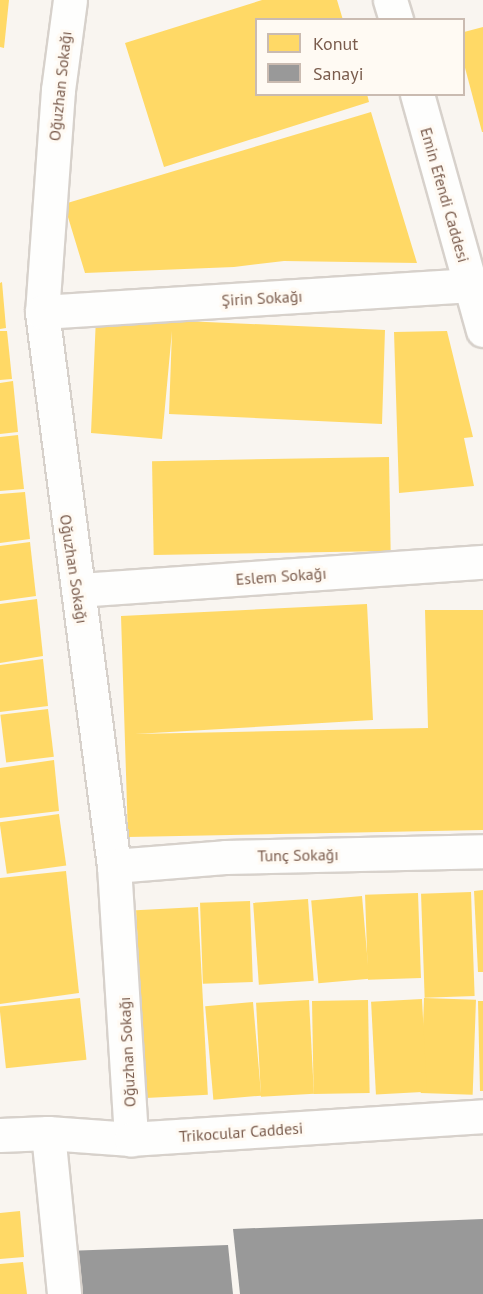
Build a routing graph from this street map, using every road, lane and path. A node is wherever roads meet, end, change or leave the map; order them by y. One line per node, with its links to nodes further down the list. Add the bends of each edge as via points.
1 (390, 0): 3 (street)
2 (78, 2): 6 (street, Oğuzhan Sokağı, via 58,90)
3 (395, 18)
4 (418, 96): 5 (street, Emin Efendi Caddesi)
5 (477, 285): 6 (street, Şirin Sokağı); 7 (street, Emin Efendi Caddesi)
6 (42, 312): 9 (street, Oğuzhan Sokağı, via 63,499)
7 (483, 330)
8 (483, 562): 9 (street, Eslem Sokağı)
9 (79, 590): 11 (street, Oğuzhan Sokağı)
10 (483, 851): 11 (street, Tunç Sokağı, via 225,857)
11 (114, 866): 15 (street, Oğuzhan Sokağı)
12 (483, 1116): 15 (street, Trikocular Caddesi)
13 (48, 1132): 14 (street, Trikocular Caddesi); 15 (street, Trikocular Caddesi); 16 (street)
14 (0, 1135)
15 (131, 1139)
16 (64, 1294)

